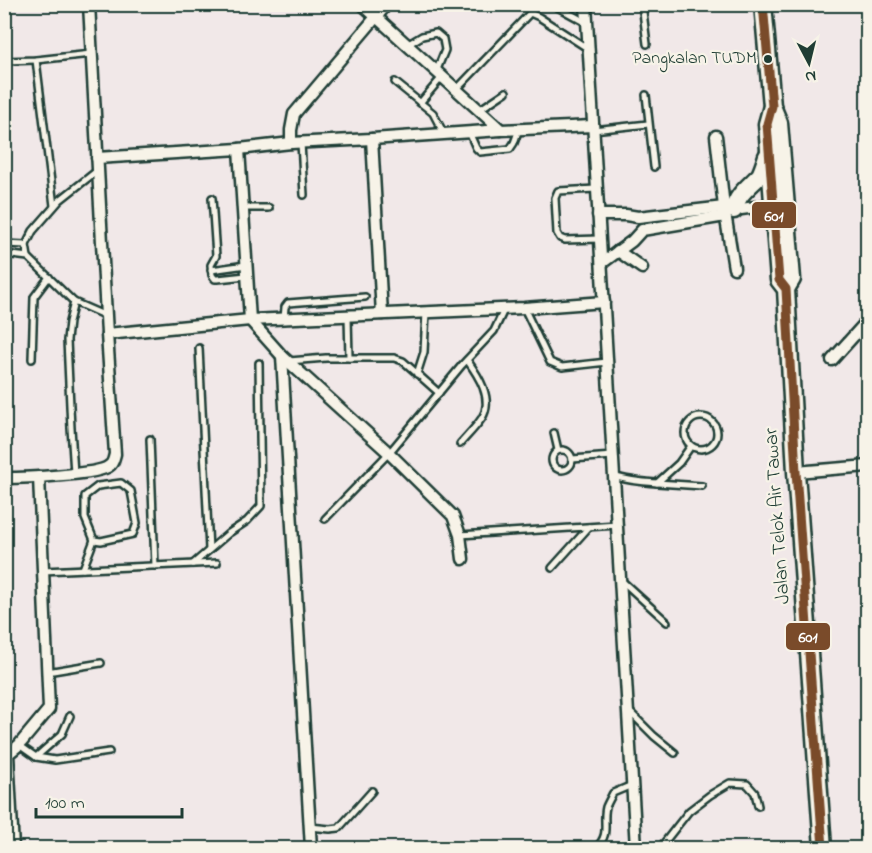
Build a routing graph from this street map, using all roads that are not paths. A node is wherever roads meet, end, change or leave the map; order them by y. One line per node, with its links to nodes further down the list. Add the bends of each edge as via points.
1 (89, 4): 15 (street)
2 (362, 4): 10 (street)
3 (387, 4): 10 (street)
4 (539, 4): 9 (lane)
5 (552, 4): 11 (lane)
6 (586, 4): 11 (street)
7 (642, 4): 12 (lane)
8 (763, 4): 24 (main road, Jalan Telok Air Tawar)
9 (530, 13): 14 (lane); 20 (lane)
10 (376, 17): 13 (street); 34 (street, via 294,114 291,130)
11 (587, 23): 14 (street)
12 (648, 44)
13 (407, 45): 18 (street); 18 (lane, via 436,33 443,39)
14 (588, 49): 27 (street)
15 (92, 54): 16 (lane); 37 (street)
16 (36, 60): 17 (lane); 44 (lane)
17 (4, 62)
18 (439, 74): 20 (street); 23 (lane)
19 (395, 82): 23 (lane)
20 (456, 90): 25 (street)
21 (506, 92): 25 (lane)
22 (646, 95): 26 (lane)
23 (420, 103): 31 (lane, via 433,113)
24 (771, 106): 36 (main road, Jalan Telok Air Tawar, via 767,124); 43 (main road, Jalan Telok Air Tawar, via 779,123)
25 (479, 110): 29 (street)
26 (648, 124): 27 (lane); 38 (lane)
27 (593, 128): 28 (street); 40 (street)
28 (519, 129): 29 (street); 30 (lane, via 510,149 502,151 480,152)
29 (501, 130): 30 (street)
30 (469, 132): 31 (street)
31 (444, 134): 33 (street)
32 (716, 136): 47 (street)
33 (372, 139): 34 (street); 69 (street)
34 (296, 143): 35 (street); 41 (lane)
35 (239, 149): 37 (street); 45 (street)
36 (769, 150): 43 (main road, Jalan Telok Air Tawar); 47 (main road, via 762,172)
37 (97, 158): 39 (street)
38 (654, 167)
39 (98, 171): 44 (lane); 70 (street)
40 (596, 189): 48 (street); 51 (lane, via 558,191 557,233 565,240)
41 (304, 195)
42 (212, 198): 60 (lane, via 216,256)
43 (779, 204): 47 (street); 95 (main road, Jalan Telok Air Tawar, via 792,279 786,289)
44 (54, 206): 53 (lane)
45 (243, 208): 46 (lane); 61 (street)
46 (269, 208)
47 (728, 211): 49 (street); 50 (street); 59 (street)
48 (598, 215): 49 (street); 51 (street)
49 (638, 217): 50 (street)
50 (642, 230): 54 (street)
51 (600, 239): 57 (street)
52 (4, 244): 53 (lane)
53 (26, 245): 56 (lane)
54 (618, 250): 57 (street); 58 (street)
55 (4, 254): 56 (lane)
56 (28, 257): 62 (lane)
57 (602, 263): 65 (street)
58 (642, 268)
59 (734, 268)
60 (211, 270): 61 (lane); 61 (lane, via 215,279)
61 (247, 271): 73 (street)
62 (49, 277): 64 (lane); 77 (lane, via 34,297)
63 (365, 297): 72 (lane, via 288,303)
64 (75, 302): 70 (lane); 96 (lane, via 67,340)
65 (604, 302): 66 (street); 82 (street)
66 (524, 308): 67 (street); 82 (lane, via 550,362 562,367)
67 (504, 309): 68 (street); 80 (lane, via 494,331)
68 (426, 312): 69 (street); 84 (lane, via 424,351)
69 (382, 314): 71 (street)
70 (106, 316): 75 (street)
71 (348, 316): 72 (street); 78 (lane)
72 (284, 319): 73 (street)
73 (250, 320): 75 (street); 79 (street)
74 (867, 320): 81 (street)
75 (107, 334): 96 (street, via 116,454 111,465 102,471)
76 (199, 348): 107 (lane)
77 (32, 358)
78 (348, 358): 79 (lane); 84 (lane, via 394,358)
79 (285, 359): 91 (street); 128 (street)
80 (467, 360): 85 (lane); 88 (lane, via 479,376 487,403 483,416)
81 (832, 360)
82 (607, 362): 92 (street)
83 (259, 363): 107 (lane, via 261,506)
84 (417, 374): 85 (lane)
85 (439, 393): 91 (lane)
86 (554, 433): 90 (lane)
87 (150, 439): 111 (lane)
88 (460, 444)
89 (691, 446): 89 (lane, via 685,430 689,422 697,417 714,423 715,441 700,449); 100 (lane)
90 (558, 450): 93 (lane, via 567,451); 93 (lane, via 552,460 560,470 571,465)
91 (389, 453): 102 (lane); 105 (street, via 453,516)
92 (613, 456): 93 (lane); 97 (street)
93 (572, 459)
94 (867, 466): 95 (street)
95 (796, 472): 134 (main road, Jalan Telok Air Tawar)
96 (74, 474): 98 (street)
97 (614, 476): 100 (lane); 103 (street)
98 (39, 477): 99 (street); 114 (street)
99 (4, 478)
100 (657, 483): 101 (lane)
101 (702, 486)
102 (325, 519)
103 (617, 525): 104 (lane); 115 (street)
104 (589, 527): 105 (lane); 112 (lane)
105 (460, 535): 108 (street)
106 (94, 540): 106 (lane, via 134,534 137,523 130,491 121,483 98,486 85,496 85,518); 113 (lane)
107 (209, 550): 110 (lane)
108 (463, 559)
109 (217, 563): 110 (lane)
110 (193, 564): 111 (lane)
111 (154, 566): 113 (lane)
112 (552, 568)
113 (83, 569): 114 (lane)
114 (43, 571): 118 (street)
115 (620, 579): 116 (lane); 119 (street)
116 (667, 621)
117 (102, 663): 118 (lane)
118 (47, 672): 121 (street, via 49,709)
119 (627, 710): 123 (lane); 125 (street)
120 (70, 716): 124 (lane, via 62,734)
121 (20, 745): 124 (lane); 129 (street, via 8,754)
122 (109, 752): 124 (lane, via 55,760)
123 (675, 753)
124 (36, 757)
125 (632, 785): 131 (lane, via 613,793 606,807 606,829); 132 (street)
126 (372, 791): 128 (lane, via 339,828)
127 (758, 806): 133 (lane, via 755,793 747,784 730,783 689,811)
128 (310, 828): 130 (street)
129 (13, 849)
130 (311, 849)
131 (596, 849)
132 (636, 849)
133 (660, 849)
134 (823, 849)

